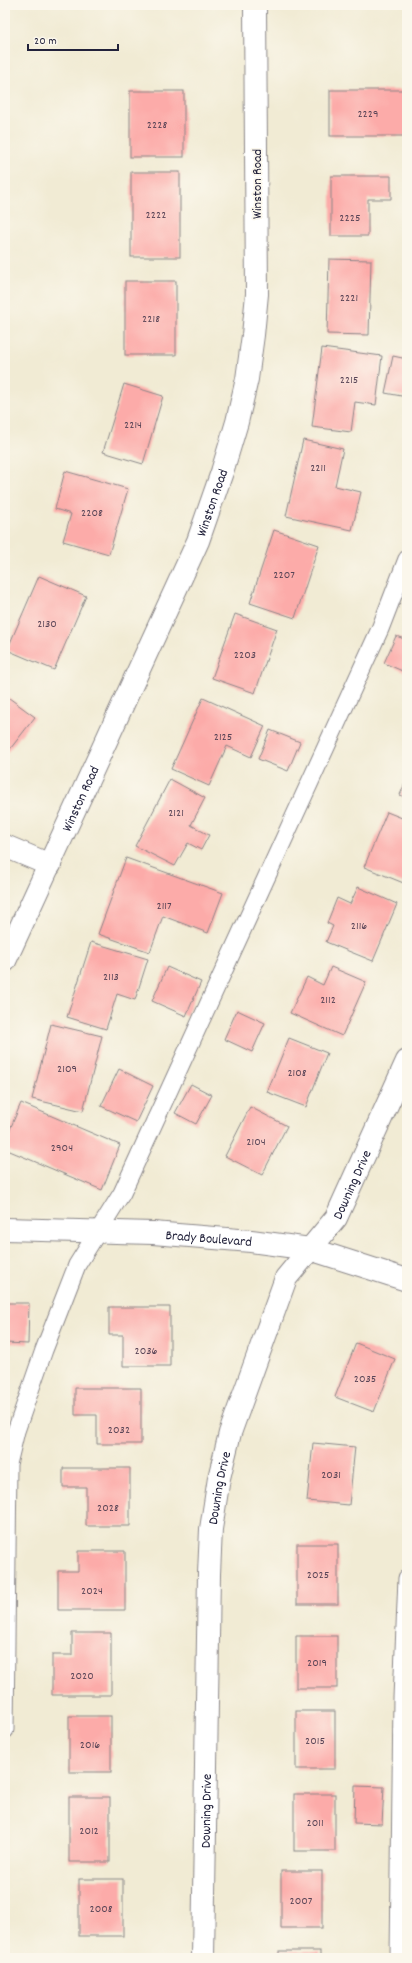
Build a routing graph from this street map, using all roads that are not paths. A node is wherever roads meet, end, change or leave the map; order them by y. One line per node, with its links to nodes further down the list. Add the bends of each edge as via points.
1 (255, 5): 4 (street, Winston Road, via 257,294 247,379 222,472 198,541)
2 (407, 559): 8 (lane, via 380,629 122,1193)
3 (5, 846): 4 (street)
4 (50, 866): 5 (street, Winston Road)
5 (5, 960)
6 (407, 1061): 9 (street, Downing Drive, via 336,1218)
7 (5, 1229): 8 (street, Brady Boulevard)
8 (98, 1230): 9 (street, Brady Boulevard, via 215,1237); 12 (lane, via 77,1265 44,1350 16,1431 8,1464)
9 (310, 1250): 10 (street, Brady Boulevard); 13 (street, Downing Drive, via 286,1278 230,1434 211,1529)
10 (407, 1280)
11 (407, 1578): 14 (lane, via 402,1698)
12 (5, 1730)
13 (203, 1958)
14 (399, 1958)

